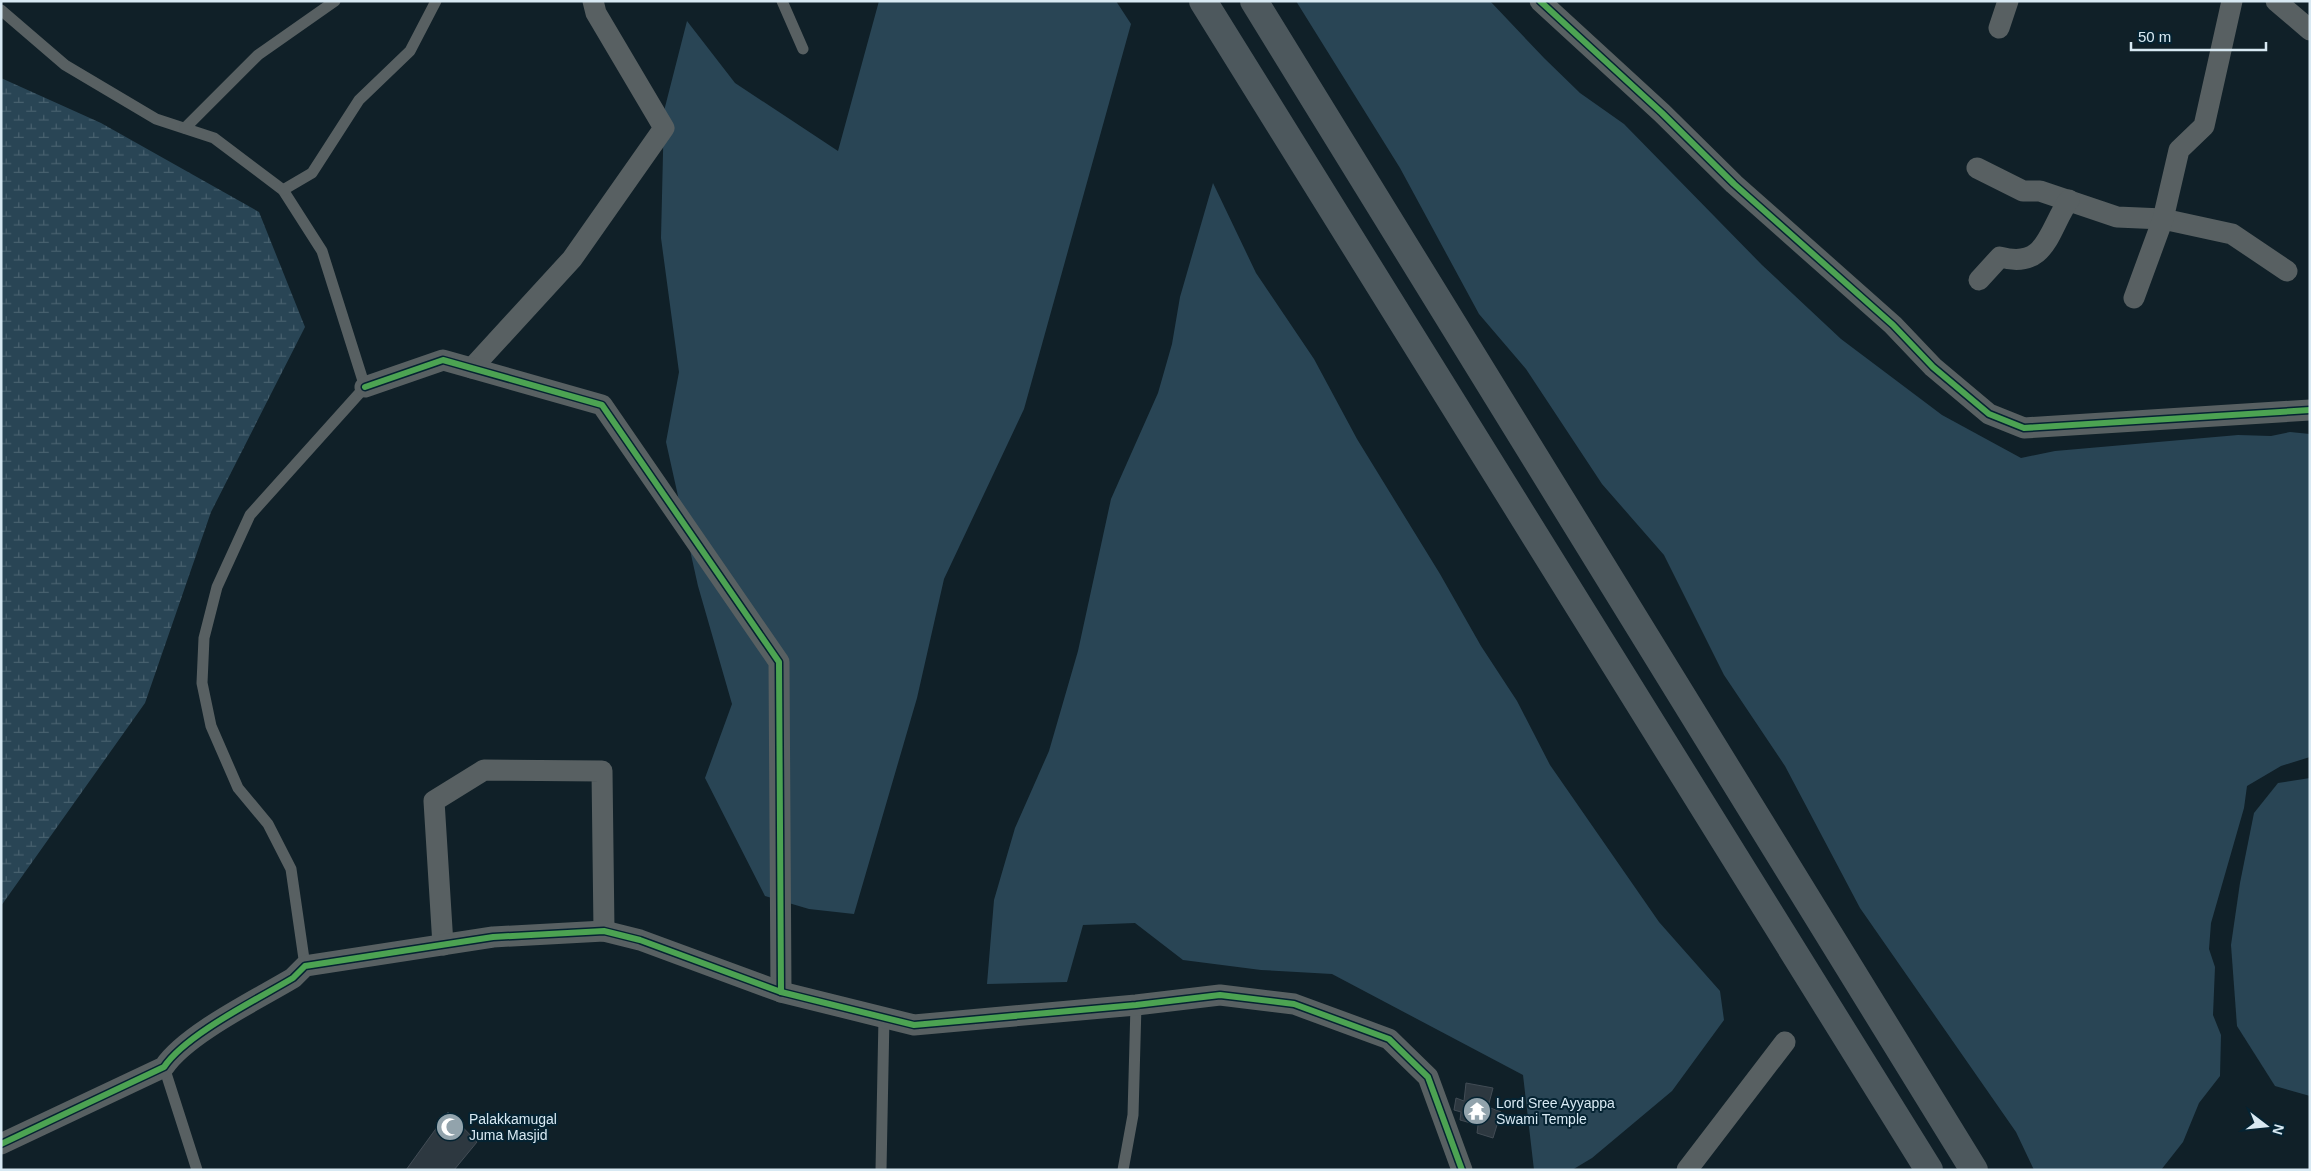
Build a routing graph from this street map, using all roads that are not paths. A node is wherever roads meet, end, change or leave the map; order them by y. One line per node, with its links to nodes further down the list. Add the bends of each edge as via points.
1 (335, 1): 15 (lane, via 258,55)
2 (436, 1): 17 (lane, via 410,51 359,100 312,173)
3 (593, 1): 23 (street, via 596,13 664,128 572,259)
4 (782, 1): 14 (lane)
5 (1203, 1): 40 (main road)
6 (1254, 1): 41 (main road)
7 (1540, 1): 25 (street, via 1734,184 1893,325 1933,367 1989,414 2024,428)
8 (2008, 1): 12 (street)
9 (2232, 1): 19 (street, via 2204,126 2179,150)
10 (2276, 1): 13 (street)
11 (1, 10): 15 (lane, via 65,65 156,119)
12 (1999, 28)
13 (2310, 30)
14 (803, 49)
15 (185, 128): 17 (lane, via 214,138)
16 (1977, 168): 18 (street, via 2023,191 2040,191)
17 (284, 190): 24 (lane, via 322,251)
18 (2069, 200): 19 (street, via 2117,216); 21 (street, via 2046,245 2032,258 2013,260 2000,256)
19 (2163, 219): 20 (street, via 2232,234); 22 (street)
20 (2287, 271)
21 (1979, 280)
22 (2134, 298)
23 (472, 368): 24 (street, via 443,360); 29 (street, via 602,405 779,662)
24 (365, 387): 28 (lane, via 250,515 217,587 204,638 202,684 211,726 238,788 268,824 291,869)
25 (2310, 410)
26 (604, 931): 27 (street, via 493,937); 27 (street, via 602,772 484,770 434,801); 29 (street, via 640,940)
27 (444, 945): 28 (street)
28 (305, 966): 33 (street, via 293,978 196,1037 172,1055)
29 (781, 992): 31 (street)
30 (1136, 1005): 31 (street, via 914,1024); 37 (lane, via 1133,1115); 38 (street, via 1220,995 1294,1004 1390,1039 1428,1077)
31 (884, 1017): 36 (lane)
32 (1785, 1042): 39 (street)
33 (164, 1067): 34 (street); 35 (lane)
34 (1, 1144)
35 (197, 1170)
36 (881, 1170)
37 (1123, 1170)
38 (1462, 1170)
39 (1687, 1170)
40 (1929, 1170)
41 (1974, 1170)

